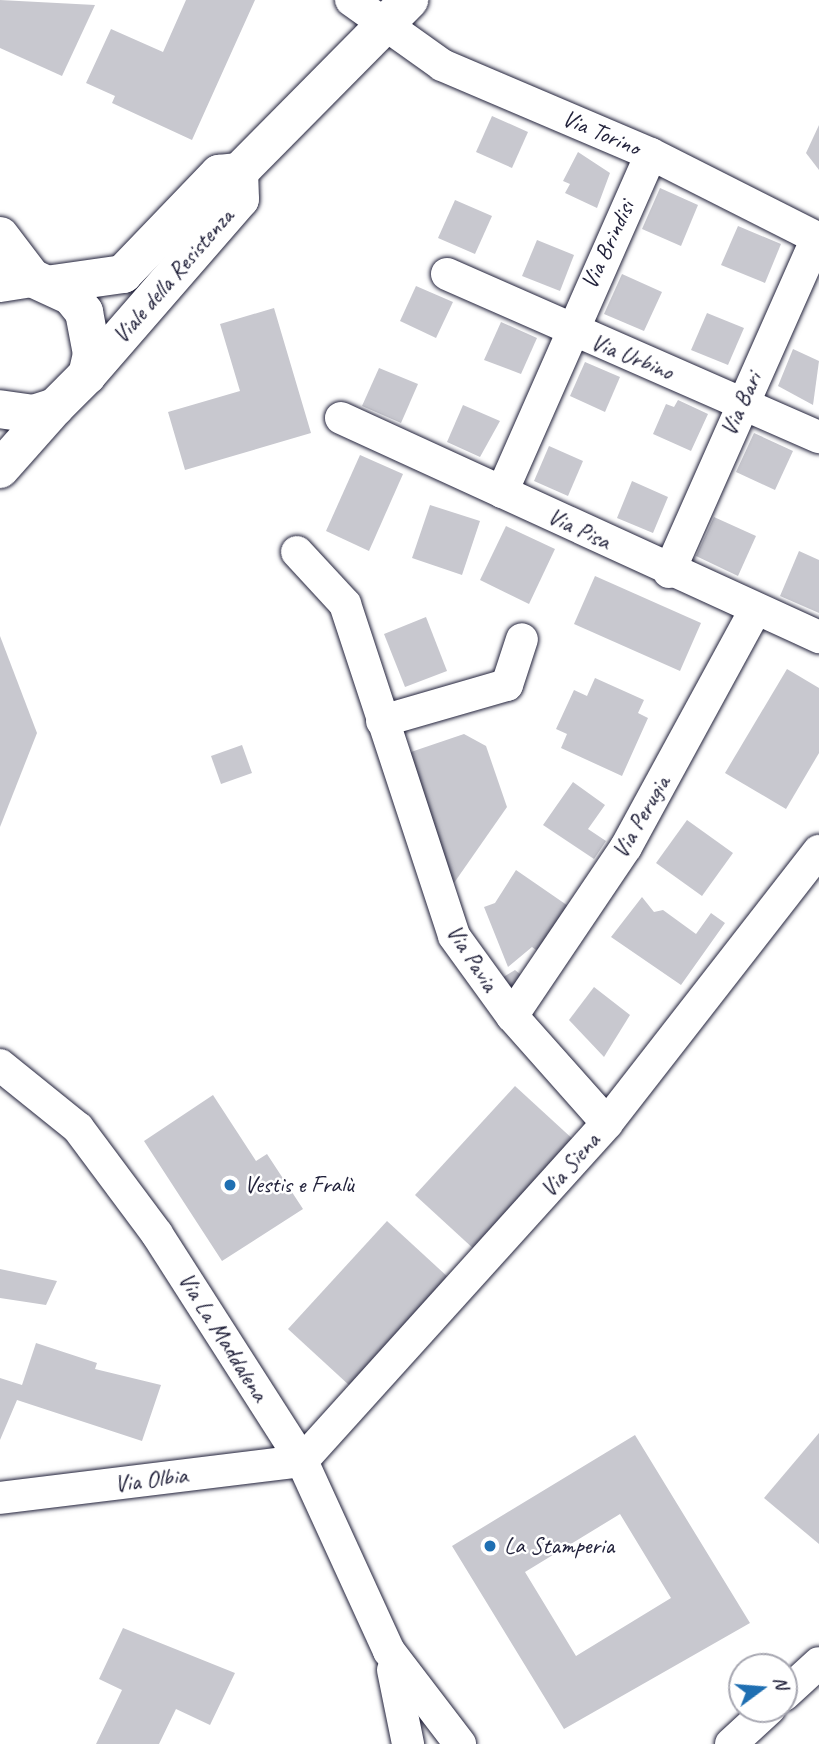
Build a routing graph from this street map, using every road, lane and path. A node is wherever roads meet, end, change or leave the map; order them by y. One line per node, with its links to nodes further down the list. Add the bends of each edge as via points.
1 (351, 0): 3 (street, Via Torino)
2 (410, 0): 3 (main road, Viale della Resistenza)
3 (384, 28): 4 (street, Via Torino, via 442,65); 5 (main road, Viale della Resistenza)
4 (651, 154): 7 (street, Via Torino); 10 (street, Via Brindisi)
5 (239, 172): 9 (main road, Viale della Resistenza, via 219,174 123,274); 11 (main road, Viale della Resistenza, via 240,199)
6 (0, 236): 9 (main road)
7 (818, 238): 12 (street, Via Bari)
8 (447, 274): 10 (street, Via Urbino)
9 (28, 281): 11 (main road, via 85,312 92,332)
10 (568, 330): 12 (street, Via Urbino); 18 (street, Via Brindisi)
11 (87, 375): 13 (main road, Viale della Resistenza)
12 (741, 402): 16 (street, Via Urbino); 20 (street, Via Bari)
13 (55, 407): 14 (main road, via 34,414); 17 (main road)
14 (0, 409)
15 (341, 418): 18 (street, Via Pisa)
16 (819, 437)
17 (0, 469)
18 (502, 492): 20 (street, Via Pisa)
19 (297, 552): 24 (street, Via Pavia, via 345,604)
20 (669, 572): 21 (street, Via Pisa)
21 (756, 609): 22 (street, Via Pisa); 26 (street, Via Perugia, via 626,847)
22 (819, 637)
23 (522, 639): 24 (street, via 507,685)
24 (382, 721): 26 (street, Via Pavia, via 454,936)
25 (819, 851): 28 (street, Via Siena)
26 (512, 1016): 28 (street, Via Pavia)
27 (0, 1065): 29 (street, Via La Maddalena, via 78,1128 157,1234)
28 (607, 1123): 29 (street, Via Siena)
29 (302, 1461): 30 (street, Via Olbia); 31 (street, Via La Maddalena)
30 (0, 1498)
31 (389, 1651): 35 (street, Via La Maddalena); 36 (street, Via La Maddalena)
32 (819, 1663): 33 (street)
33 (798, 1682)
34 (754, 1723): 37 (street)
35 (408, 1744)
36 (460, 1744)
37 (731, 1744)

